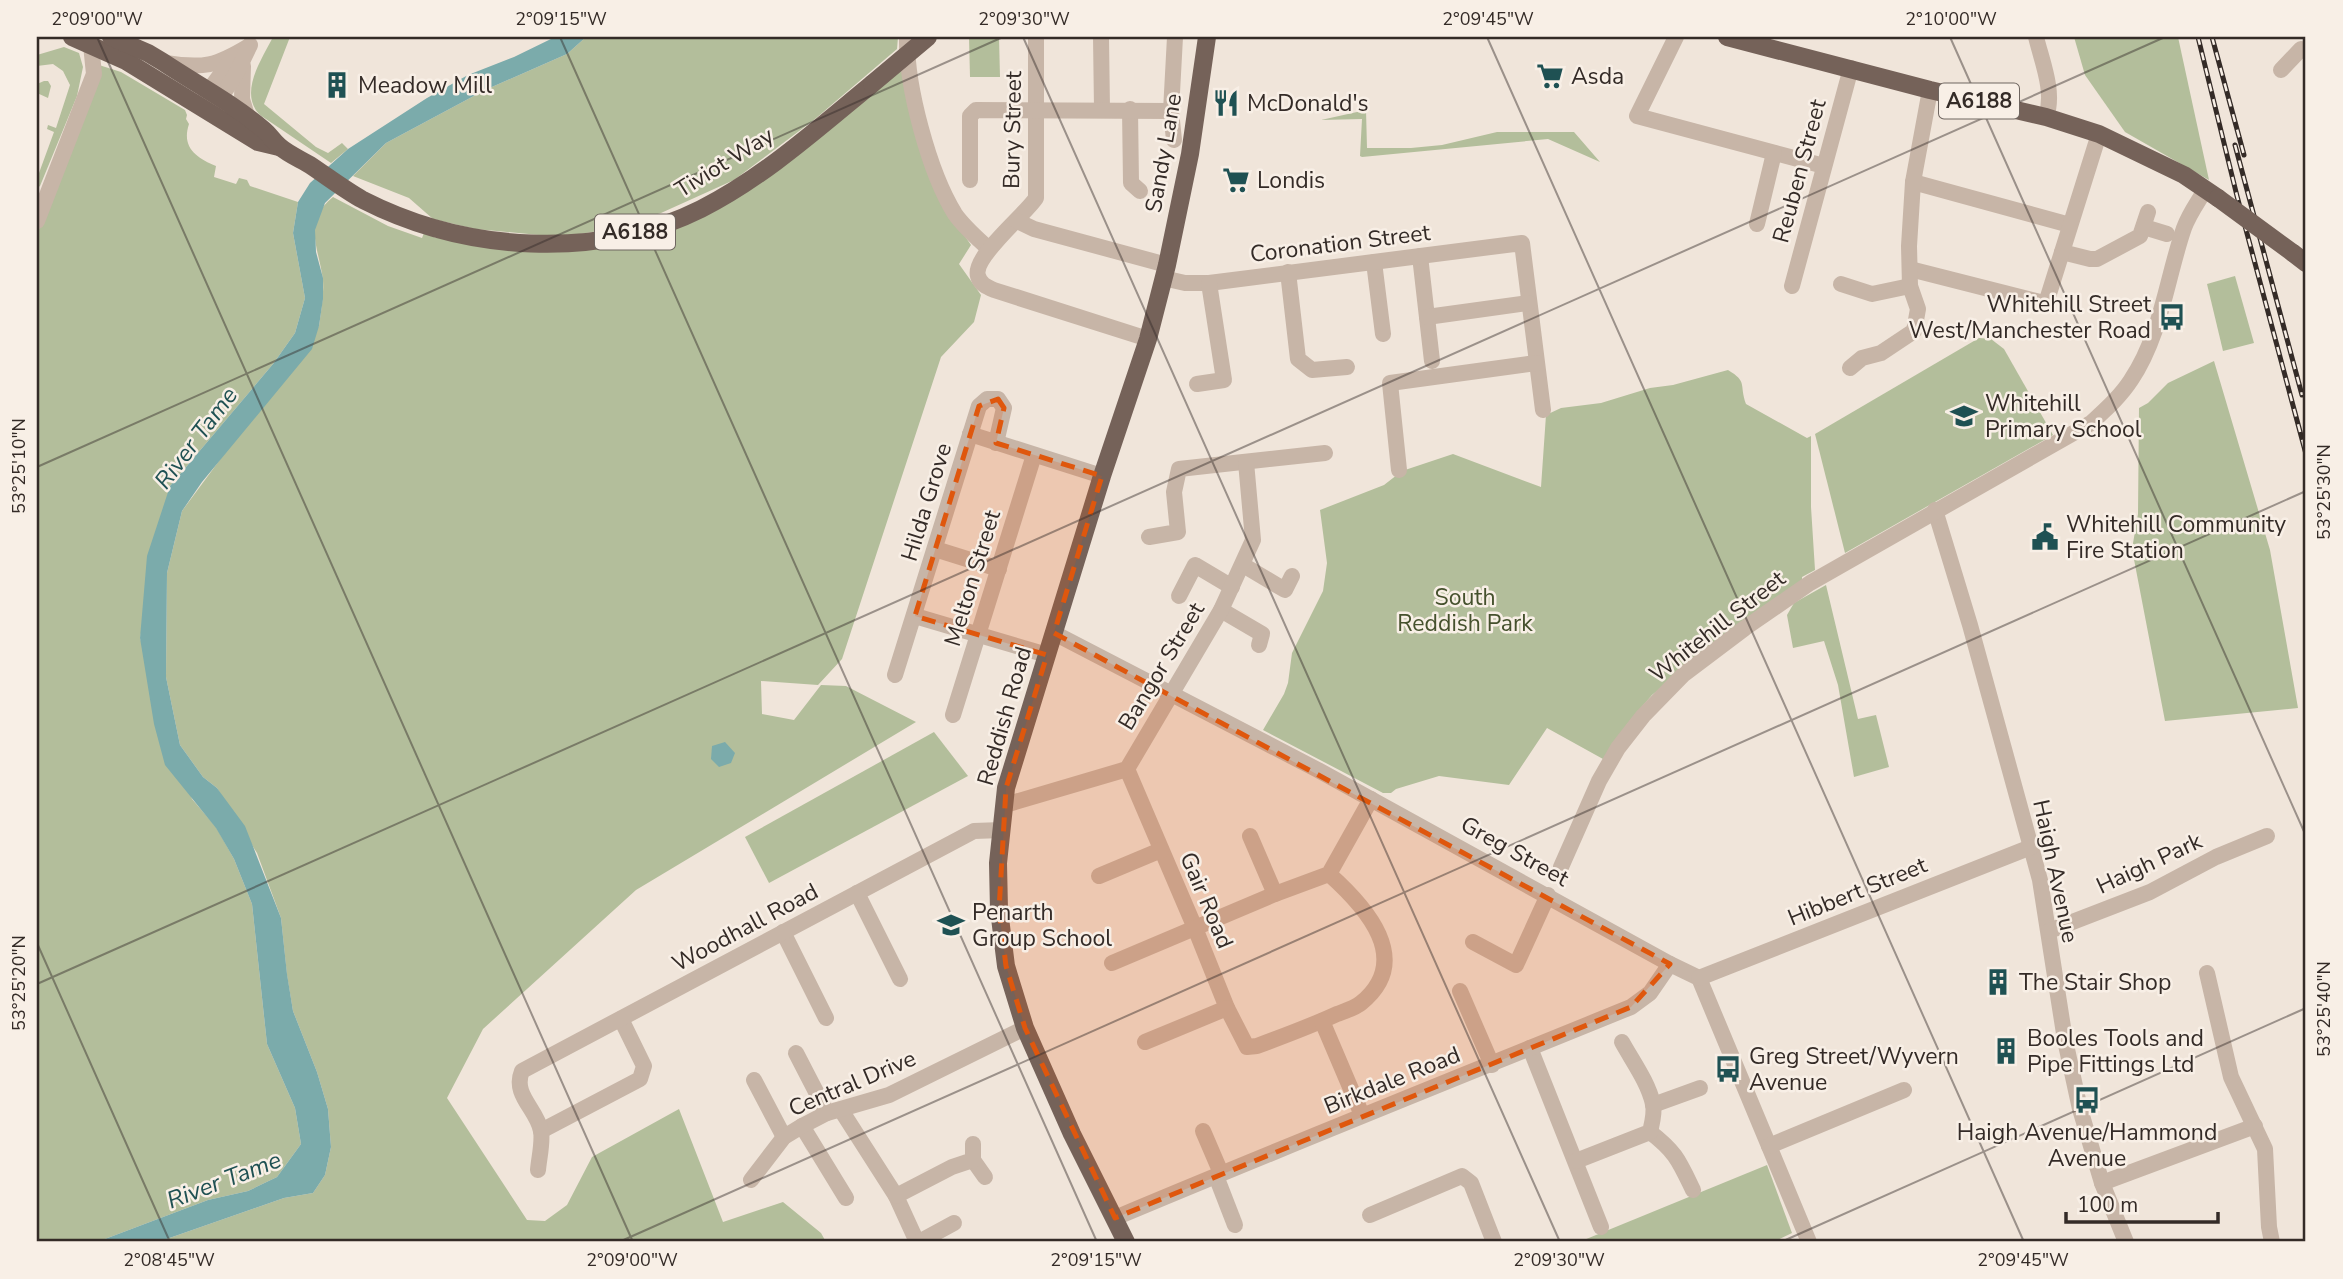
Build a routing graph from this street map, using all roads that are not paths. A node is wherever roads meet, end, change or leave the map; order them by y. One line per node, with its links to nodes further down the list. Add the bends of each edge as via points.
1 (72, 37): 12 (main road, Tiviot Way / A6188)
2 (111, 37): 14 (main road, Tiviot Way / A6188)
3 (907, 37): 40 (street, via 909,78 938,176 955,213)
4 (928, 37): 28 (main road, Tiviot Way / A6188, bridge, via 743,184 661,226 614,237 565,243 512,242 460,234 361,199)
5 (1037, 37): 22 (street, Bury Street)
6 (1101, 37): 20 (street)
7 (1175, 37): 23 (street, Sandy Lane)
8 (1207, 37): 45 (main road, Sandy Lane, via 1191,153)
9 (1676, 37): 29 (street, via 1637,116)
10 (1727, 37): 15 (main road, A6188)
11 (2036, 37): 24 (street, via 2049,90)
12 (91, 45): 19 (main road, Tiviot Way / A6188); 35 (street, via 94,74)
13 (245, 49): 14 (street, via 198,67); 19 (street); 25 (street, via 242,99)
14 (163, 62): 19 (main road, Tiviot Way / A6188)
15 (1851, 68): 18 (main road, A6188); 30 (street, Reuben Street)
16 (2306, 69): 17 (street, via 2297,53)
17 (2281, 70)
18 (1930, 90): 24 (main road, A6188); 32 (street)
19 (210, 103): 25 (main road, Tiviot Way / A6188); 28 (main road, Tiviot Way / A6188, via 258,142)
20 (1102, 109): 21 (street); 22 (street)
21 (1130, 109): 23 (street); 33 (street, via 1131,183)
22 (1036, 110): 31 (street, via 976,110 970,116); 36 (street, Bury Street, via 1036,198)
23 (1171, 111): 27 (street, Sandy Lane)
24 (2046, 117): 26 (main road, A6188)
25 (248, 119): 28 (main road, Tiviot Way / A6188)
26 (2099, 134): 34 (main road, A6188, via 2184,175); 38 (street)
27 (1174, 140)
28 (279, 147)
29 (1774, 153): 30 (street); 37 (street)
30 (1824, 166): 50 (street, Reuben Street)
31 (970, 180)
32 (1913, 182): 38 (street); 47 (street)
33 (1140, 191)
34 (2211, 194): 43 (main road, A6188, bridge); 68 (street, Whitehill Street, via 2185,226 2160,313 2132,379 2117,399 2091,423)
35 (37, 221)
36 (1017, 221): 40 (street, Bury Street); 45 (street, Coronation Street)
37 (1757, 224)
38 (2070, 225): 41 (street)
39 (2167, 234): 41 (street, via 2146,219 2137,238 2100,258 2090,260)
40 (989, 249): 54 (street, via 978,267 984,285)
41 (2062, 252): 47 (street, via 2044,303)
42 (1420, 257): 44 (street, Coronation Street); 51 (street, Coronation Street, via 1522,243); 52 (street)
43 (2300, 258)
44 (1374, 262): 46 (street, Coronation Street); 53 (street)
45 (1165, 272): 48 (street, Coronation Street, via 1185,283); 54 (main road, Reddish Road)
46 (1289, 272): 48 (street, Coronation Street); 57 (street, via 1298,359 1312,370)
47 (1910, 278): 49 (street, via 1872,294); 58 (street, via 1918,309 1913,331)
48 (1209, 283): 59 (street, via 1224,380)
49 (1841, 284)
50 (1792, 286)
51 (1528, 303): 52 (street); 56 (street)
52 (1427, 317): 55 (street)
53 (1383, 334)
54 (1148, 339): 67 (main road, Reddish Road)
55 (1432, 361)
56 (1536, 363): 60 (street); 66 (street, via 1390,383)
57 (1347, 367)
58 (1850, 368)
59 (1198, 384)
60 (1543, 410)
61 (970, 434): 62 (street); 62 (street, Hilda Grove, via 979,406 987,399 998,399 1004,408); 70 (street, Hilda Grove)
62 (996, 443): 64 (street)
63 (1325, 453): 65 (street)
64 (1034, 455): 67 (street); 72 (street, Melton Street)
65 (1246, 462): 69 (street, via 1179,469 1174,492 1178,532); 71 (street, Bangor Street, via 1254,540)
66 (1399, 470)
67 (1102, 476): 78 (main road, Reddish Road)
68 (1935, 510): 91 (street, Haigh Avenue); 93 (street, Whitehill Street, via 1810,583 1685,674 1618,748)
69 (1149, 537)
70 (935, 549): 72 (street); 77 (street, Hilda Grove)
71 (1243, 565): 73 (street, via 1285,590); 74 (street, Bangor Street)
72 (999, 569): 79 (street, Melton Street)
73 (1292, 576)
74 (1232, 587): 75 (street, via 1195,565); 76 (street, Bangor Street)
75 (1179, 596)
76 (1222, 610): 80 (street, via 1262,634); 83 (street, Bangor Street)
77 (915, 616): 79 (street); 82 (street, Hilda Grove)
78 (1054, 632): 81 (main road, Reddish Road); 83 (street, Greg Street)
79 (979, 635): 81 (street); 84 (street, Melton Street)
80 (1259, 645)
81 (1047, 654): 87 (main road, Reddish Road, via 1006,788)
82 (895, 675)
83 (1171, 693): 85 (street, Bangor Street); 86 (street, Greg Street)
84 (953, 715)
85 (1127, 769): 87 (street); 92 (street, Gair Road)
86 (1371, 799): 94 (street); 98 (street, Greg Street)
87 (1005, 805): 88 (main road, Reddish Road)
88 (1002, 830): 96 (street, Woodhall Road, via 974,831); 113 (main road, Reddish Road, via 999,910 1006,966)
89 (1250, 836): 97 (street)
90 (2267, 836): 100 (street, Haigh Park, via 2150,892)
91 (2031, 846): 100 (street, Haigh Avenue); 106 (street, Hibbert Street)
92 (1161, 850): 95 (street); 99 (street, Gair Road)
93 (1561, 867)
94 (1329, 874): 97 (street); 112 (street, via 1375,928 1385,949 1385,969 1360,1004)
95 (1099, 876)
96 (857, 893): 101 (street, Woodhall Road); 107 (street)
97 (1275, 894): 99 (street)
98 (1548, 895): 102 (street, via 1516,965); 104 (street, Greg Street)
99 (1195, 928): 103 (street); 109 (street, Gair Road)
100 (2049, 931): 137 (street, Haigh Avenue, via 2064,1040)
101 (783, 932): 110 (street); 111 (street, Woodhall Road)
102 (1473, 943)
103 (1112, 963)
104 (1670, 964): 106 (street, Greg Street); 116 (street, Birkdale Road, via 1650,993 1631,1007)
105 (2207, 973): 126 (street, via 2231,1077)
106 (1699, 978): 131 (street)
107 (900, 979)
108 (1460, 991): 118 (street)
109 (1227, 1009): 112 (street, Gair Road, via 1247,1047); 114 (street)
110 (826, 1018)
111 (621, 1019): 127 (street, via 644,1066 640,1079); 127 (street, Woodhall Road, via 522,1071 520,1090)
112 (1322, 1021): 124 (street)
113 (1025, 1028): 123 (street, Central Drive, via 889,1095); 142 (main road, Reddish Road)
114 (1145, 1042)
115 (1622, 1042): 122 (street)
116 (1530, 1048): 118 (street, Birkdale Road); 132 (street)
117 (796, 1053): 123 (street)
118 (1492, 1065): 124 (street, Birkdale Road)
119 (754, 1080): 130 (street)
120 (1700, 1088): 122 (street)
121 (1904, 1090): 131 (street)
122 (1653, 1105): 129 (street)
123 (834, 1112): 125 (street, Central Drive); 139 (street)
124 (1363, 1115): 134 (street, Birkdale Road)
125 (802, 1126): 130 (street, Central Drive); 140 (street)
126 (2256, 1126): 137 (street); 151 (street, via 2265,1149)
127 (541, 1131): 133 (street)
128 (1203, 1131): 134 (street)
129 (1650, 1132): 132 (street); 138 (street, via 1677,1156)
130 (784, 1137): 136 (street, Central Drive)
131 (1769, 1146): 149 (street)
132 (1576, 1161): 145 (street)
133 (538, 1170)
134 (1218, 1175): 142 (street, Birkdale Road); 144 (street)
135 (985, 1177): 139 (street, via 973,1152)
136 (751, 1180)
137 (2102, 1184): 150 (street, Haigh Avenue)
138 (1693, 1191)
139 (896, 1196): 146 (street)
140 (846, 1199)
141 (1370, 1215): 148 (street, via 1462,1176 1471,1183)
142 (1115, 1219): 147 (main road, Reddish Road)
143 (954, 1223): 146 (street)
144 (1235, 1226)
145 (1601, 1227)
146 (918, 1242)
147 (1126, 1242)
148 (1494, 1242)
149 (1809, 1242)
150 (2126, 1242)
151 (2272, 1242)

